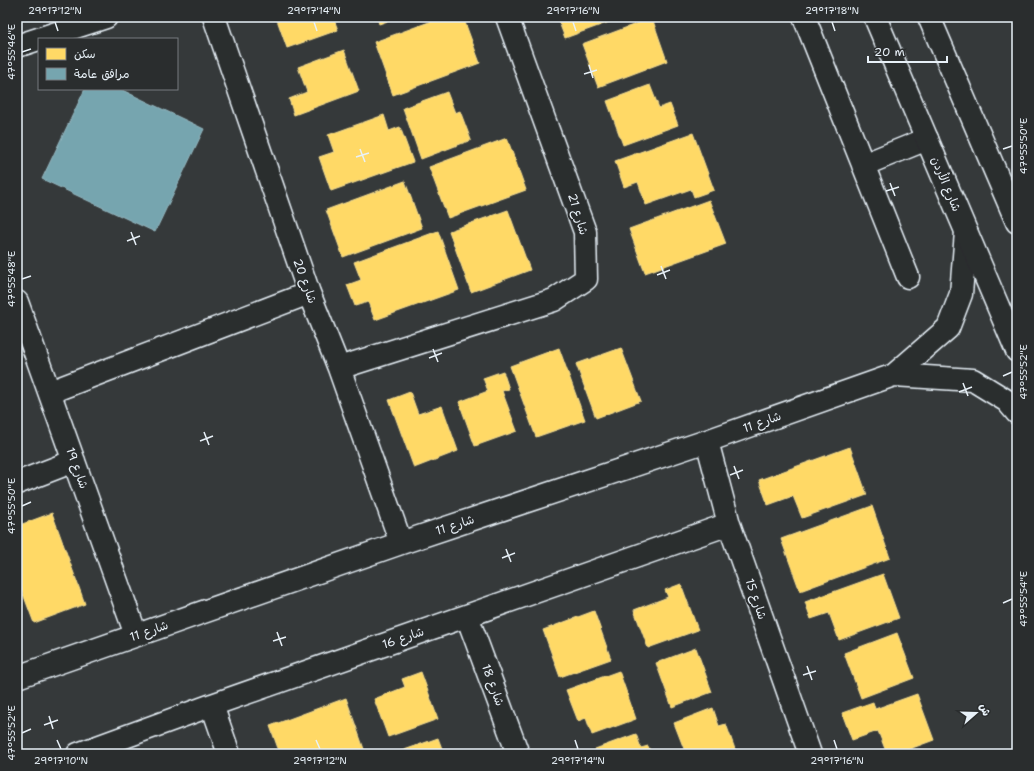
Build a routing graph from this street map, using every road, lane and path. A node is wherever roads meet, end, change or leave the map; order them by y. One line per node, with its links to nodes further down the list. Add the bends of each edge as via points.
1 (106, 17): 7 (street)
2 (214, 17): 15 (street, شارع 20)
3 (507, 17): 18 (street, شارع 21, via 585,232 586,279 554,300)
4 (804, 17): 11 (street)
5 (875, 17): 10 (street, شارع الأردن)
6 (929, 17): 12 (street)
7 (42, 38)
8 (38, 39): 9 (street)
9 (17, 46)
10 (927, 139): 11 (street); 13 (street, شارع الأردن)
11 (863, 164): 14 (street)
12 (1017, 222)
13 (966, 232): 17 (street, شارع الأردن); 19 (street, شارع 11, via 961,294 948,328)
14 (908, 277)
15 (309, 294): 18 (street, شارع 20); 20 (street)
16 (17, 302): 20 (street, شارع 19)
17 (1017, 351)
18 (339, 368): 26 (street, شارع 20)
19 (894, 375): 21 (street, شارع 11, via 973,380 1007,401); 22 (street, شارع 11)
20 (50, 392): 23 (street, شارع 19)
21 (1017, 413)
22 (707, 441): 25 (street, شارع 15); 26 (street, شارع 11)
23 (74, 461): 24 (street); 28 (street, شارع 19)
24 (17, 483)
25 (729, 524): 27 (street, شارع 16); 34 (street, شارع 15)
26 (401, 543): 28 (street, شارع 11)
27 (467, 616): 30 (street, شارع 16); 33 (street, شارع 18)
28 (136, 635): 29 (street, شارع 11)
29 (17, 678)
30 (212, 705): 31 (street, شارع 16); 32 (street)
31 (78, 754)
32 (229, 754)
33 (518, 754)
34 (810, 754)

